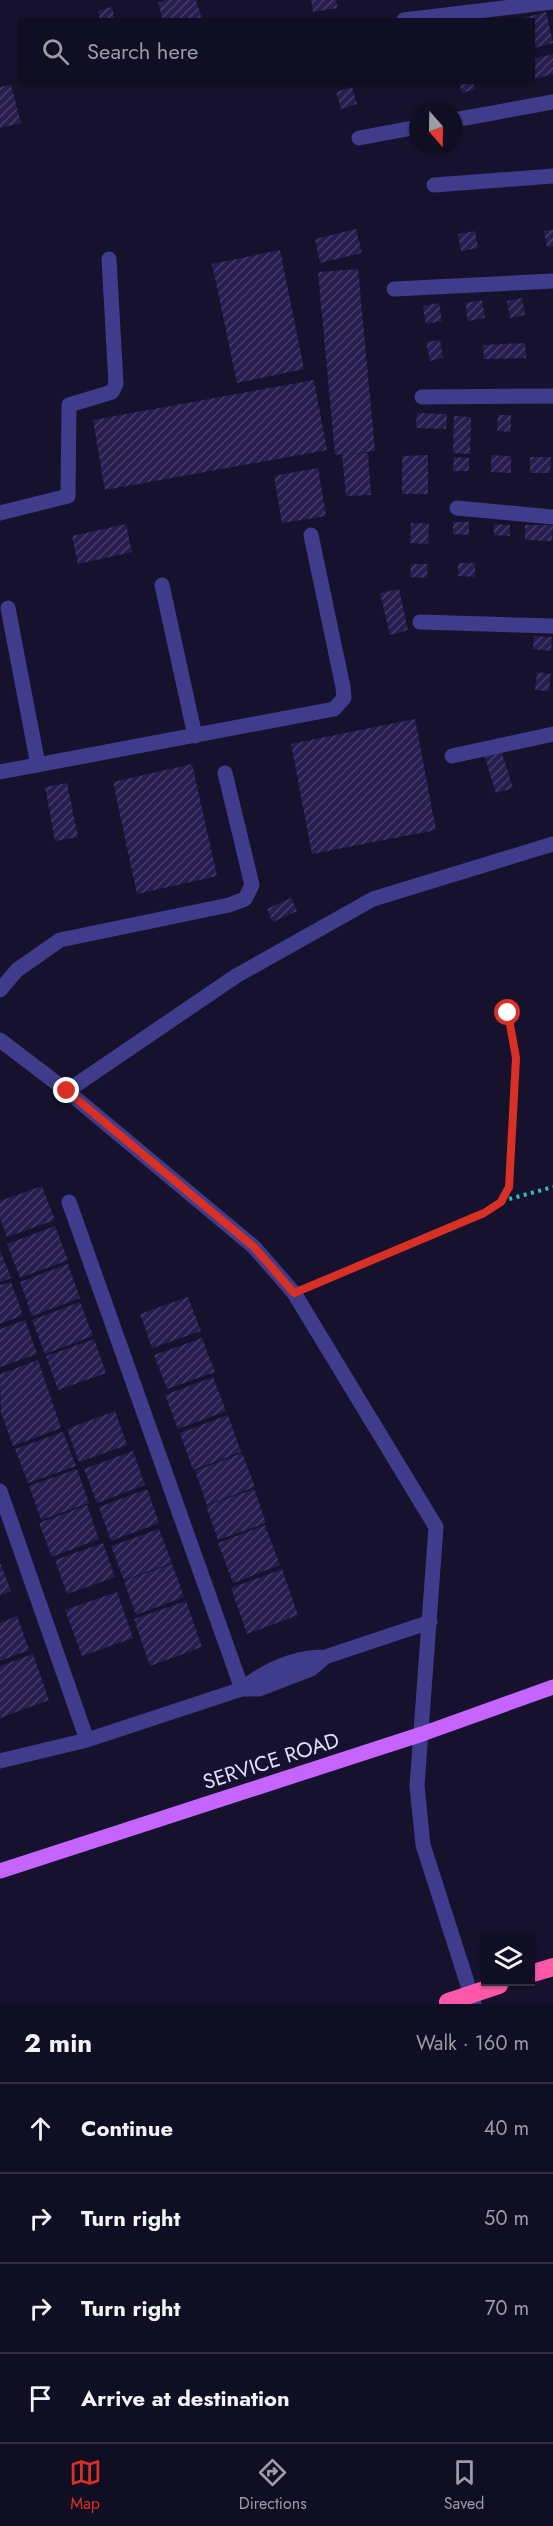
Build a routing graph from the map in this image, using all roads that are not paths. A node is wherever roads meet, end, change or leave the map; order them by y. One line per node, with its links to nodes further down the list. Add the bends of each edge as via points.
1 (553, 2): 2 (street)
2 (421, 18)
3 (553, 102): 4 (street)
4 (463, 118)
5 (409, 129): 6 (street)
6 (359, 138)
7 (553, 176): 8 (street)
8 (434, 185)
9 (109, 259): 15 (street, via 116,384 111,392 69,405 68,496)
10 (553, 280): 11 (street)
11 (394, 290)
12 (553, 396): 13 (street)
13 (422, 397)
14 (457, 508): 16 (street)
15 (0, 513)
16 (553, 517)
17 (311, 535): 23 (street, via 344,698 333,709)
18 (162, 585): 23 (street)
19 (8, 608): 25 (street)
20 (420, 622): 21 (street)
21 (553, 626)
22 (553, 734): 24 (street)
23 (195, 736): 25 (street)
24 (452, 756)
25 (38, 765): 26 (street)
26 (0, 772)
27 (225, 773): 29 (street, via 252,885 245,899 60,940 17,970)
28 (553, 844): 31 (street, via 373,899 236,976)
29 (0, 990)
30 (0, 1040): 31 (street)
31 (67, 1091): 34 (street, via 254,1247 294,1293 436,1527)
32 (69, 1202): 36 (street)
33 (0, 1491): 38 (street)
34 (430, 1622): 36 (street, via 325,1657 306,1657 260,1675); 37 (street)
35 (553, 1687): 37 (main road, SERVICE ROAD)
36 (242, 1689): 38 (street)
37 (422, 1734): 40 (main road, SERVICE ROAD); 45 (street, via 417,1786 423,1845)
38 (87, 1740): 39 (street)
39 (0, 1761)
40 (0, 1871)
41 (553, 1967): 42 (highway)
42 (535, 1973)
43 (495, 1986): 44 (highway, bridge)
44 (445, 2003)
45 (474, 2004)

